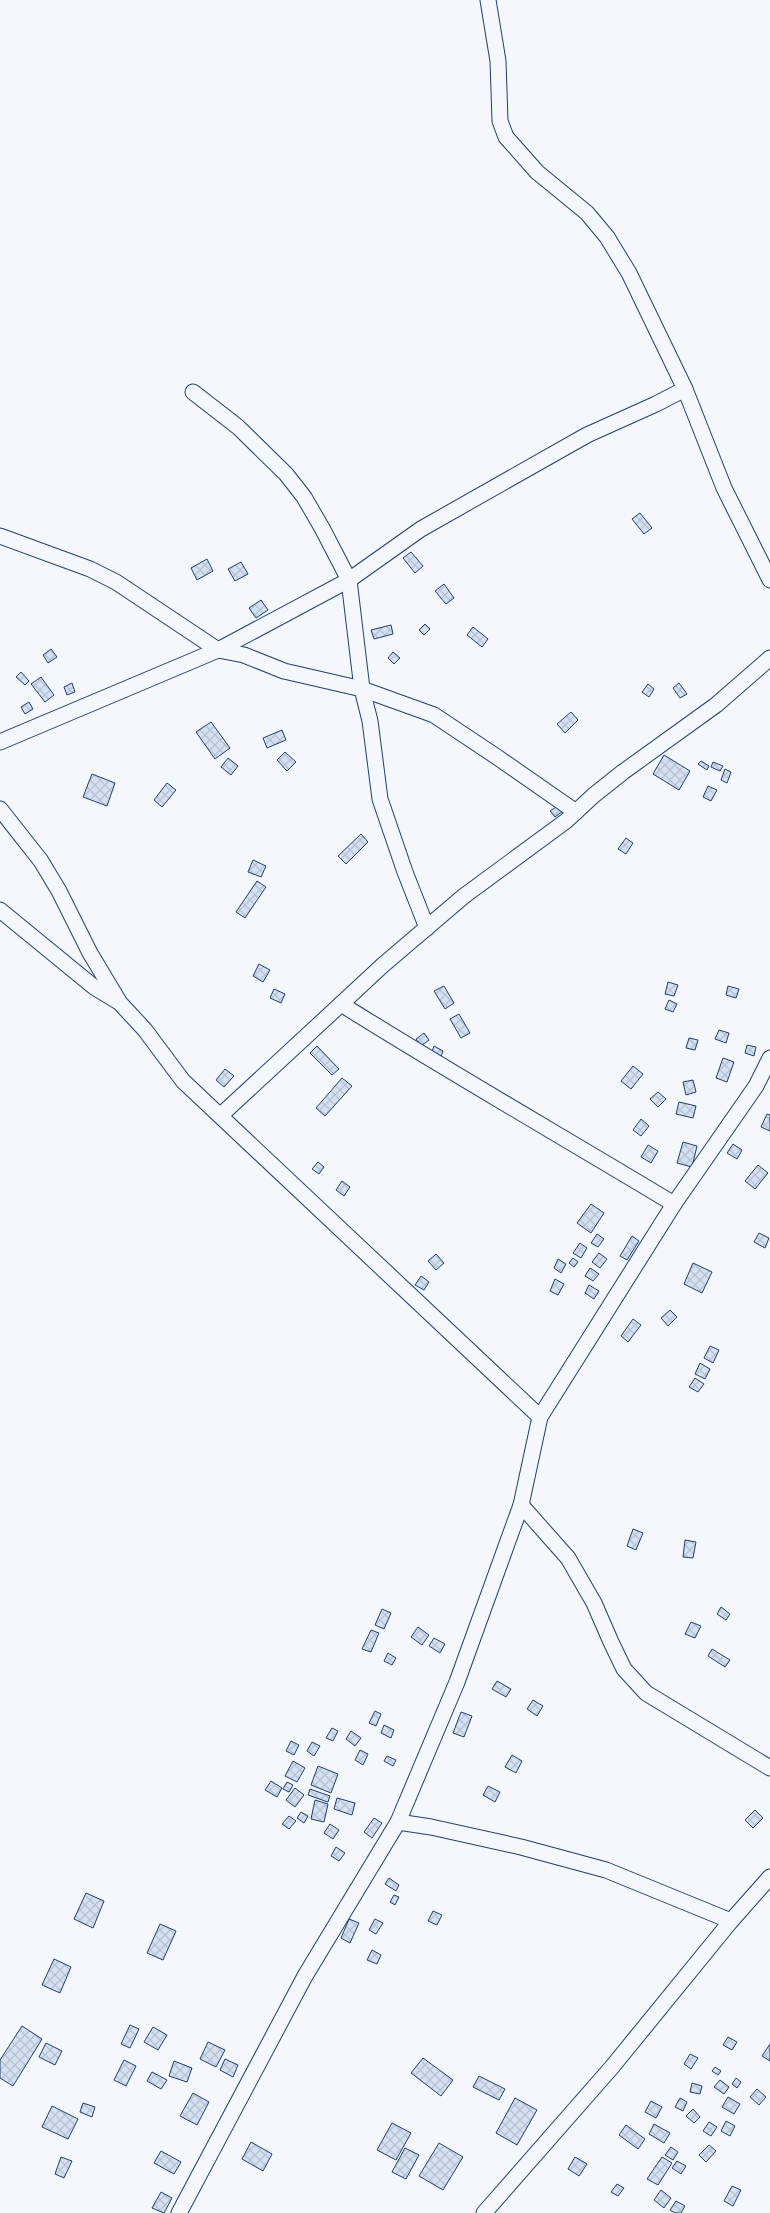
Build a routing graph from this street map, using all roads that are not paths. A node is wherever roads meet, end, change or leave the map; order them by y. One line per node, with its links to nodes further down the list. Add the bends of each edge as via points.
1 (488, 0): 2 (street, via 498,61 500,121 506,138 537,172 587,214 607,238 629,273)
2 (685, 389): 5 (street, via 545,458 421,529); 6 (street, via 724,488)
3 (193, 392): 5 (street, via 238,428 286,474 318,520)
4 (0, 536): 7 (street, via 90,569 116,582)
5 (349, 580): 7 (street); 9 (street)
6 (770, 580)
7 (218, 650): 9 (street, via 244,655 284,671); 10 (street)
8 (770, 658): 12 (street, via 716,705 594,795)
9 (362, 689): 12 (street, via 434,715); 14 (street, via 370,721 380,799)
10 (0, 742)
11 (0, 808): 15 (street, via 41,861)
12 (576, 812): 14 (street, via 475,887)
13 (0, 910): 15 (street, via 94,987)
14 (427, 928): 16 (street)
15 (120, 1003): 18 (street, via 146,1030 183,1081)
16 (341, 1004): 18 (street); 19 (street)
17 (770, 1058): 19 (street, via 756,1086)
18 (221, 1116): 20 (street)
19 (674, 1204): 20 (street)
20 (540, 1417): 21 (street)
21 (521, 1506): 22 (street, via 568,1558 594,1603 624,1669 646,1693); 23 (street, via 457,1682)
22 (770, 1768)
23 (398, 1822): 25 (street, via 520,1847 606,1870); 26 (street, via 305,1976)
24 (770, 1877): 25 (street)
25 (730, 1921): 27 (street, via 612,2067)
26 (179, 2213)
27 (484, 2213)

